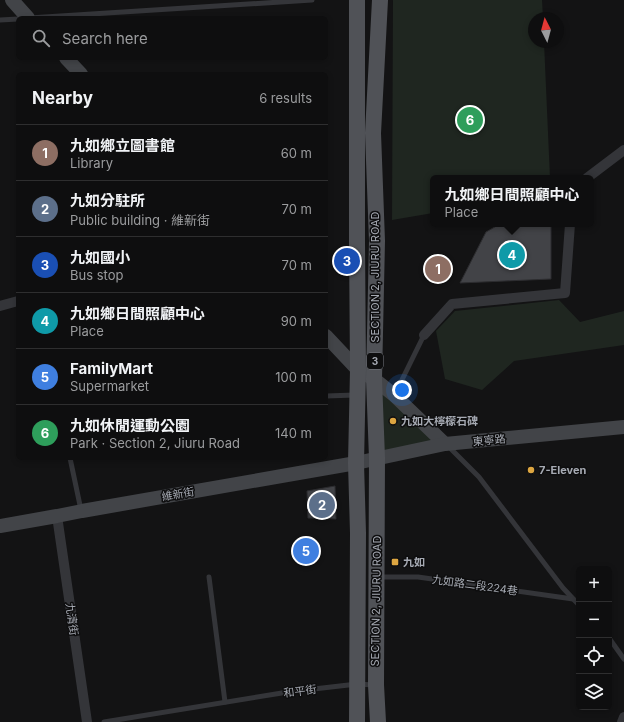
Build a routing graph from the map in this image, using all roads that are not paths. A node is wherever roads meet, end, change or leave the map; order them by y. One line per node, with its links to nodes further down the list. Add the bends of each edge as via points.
1 (12, 0): 5 (street)
2 (312, 0): 6 (lane)
3 (357, 0): 11 (main road, SECTION 2, JIURU ROAD / 3)
4 (380, 0): 12 (main road, SECTION 2, JIURU ROAD / 3)
5 (26, 16)
6 (60, 16)
7 (16, 19): 8 (lane)
8 (0, 20)
9 (68, 60): 10 (street)
10 (79, 72)
11 (357, 133): 12 (main road); 17 (main road, SECTION 2, JIURU ROAD / 3)
12 (373, 133): 16 (main road, SECTION 2, JIURU ROAD / 3)
13 (624, 150): 14 (street)
14 (591, 175)
15 (570, 227): 20 (street, via 566,292 452,304)
16 (377, 241): 17 (main road); 23 (main road, SECTION 2, JIURU ROAD / 3)
17 (357, 242): 22 (main road, SECTION 2, JIURU ROAD / 3)
18 (16, 302): 19 (street)
19 (0, 306)
20 (424, 335): 25 (lane)
21 (328, 338): 22 (street)
22 (358, 370): 23 (street); 24 (main road, SECTION 2, JIURU ROAD / 3)
23 (374, 379): 25 (street); 29 (main road, SECTION 2, JIURU ROAD / 3)
24 (357, 395): 26 (lane); 31 (main road, SECTION 2, JIURU ROAD / 3)
25 (394, 395): 28 (street)
26 (328, 396)
27 (624, 426): 28 (street, 東寧路)
28 (445, 444): 29 (street, 東寧路); 37 (lane, via 478,477)
29 (377, 458): 31 (street, 東寧路); 36 (main road, SECTION 2, JIURU ROAD / 3)
30 (70, 460): 32 (lane)
31 (356, 463): 32 (street, 維新街); 41 (main road, SECTION 2, JIURU ROAD / 3)
32 (82, 511): 33 (street, 維新街)
33 (57, 516): 34 (street, 維新街); 45 (street, 九清街)
34 (0, 526)
35 (209, 577): 43 (lane)
36 (377, 577): 37 (lane, 九如路二段224巷, via 418,577); 42 (main road, SECTION 2, JIURU ROAD / 3)
37 (573, 599): 38 (lane)
38 (576, 602)
39 (612, 642): 40 (lane)
40 (624, 659)
41 (357, 684): 42 (lane, 和平街); 43 (lane, 和平街); 47 (main road, SECTION 2, JIURU ROAD / 3)
42 (376, 685): 48 (main road, SECTION 2, JIURU ROAD / 3)
43 (225, 702): 46 (lane, 和平街)
44 (624, 717): 49 (street)
45 (87, 722)
46 (104, 722)
47 (357, 722)
48 (378, 722)
49 (622, 722)

